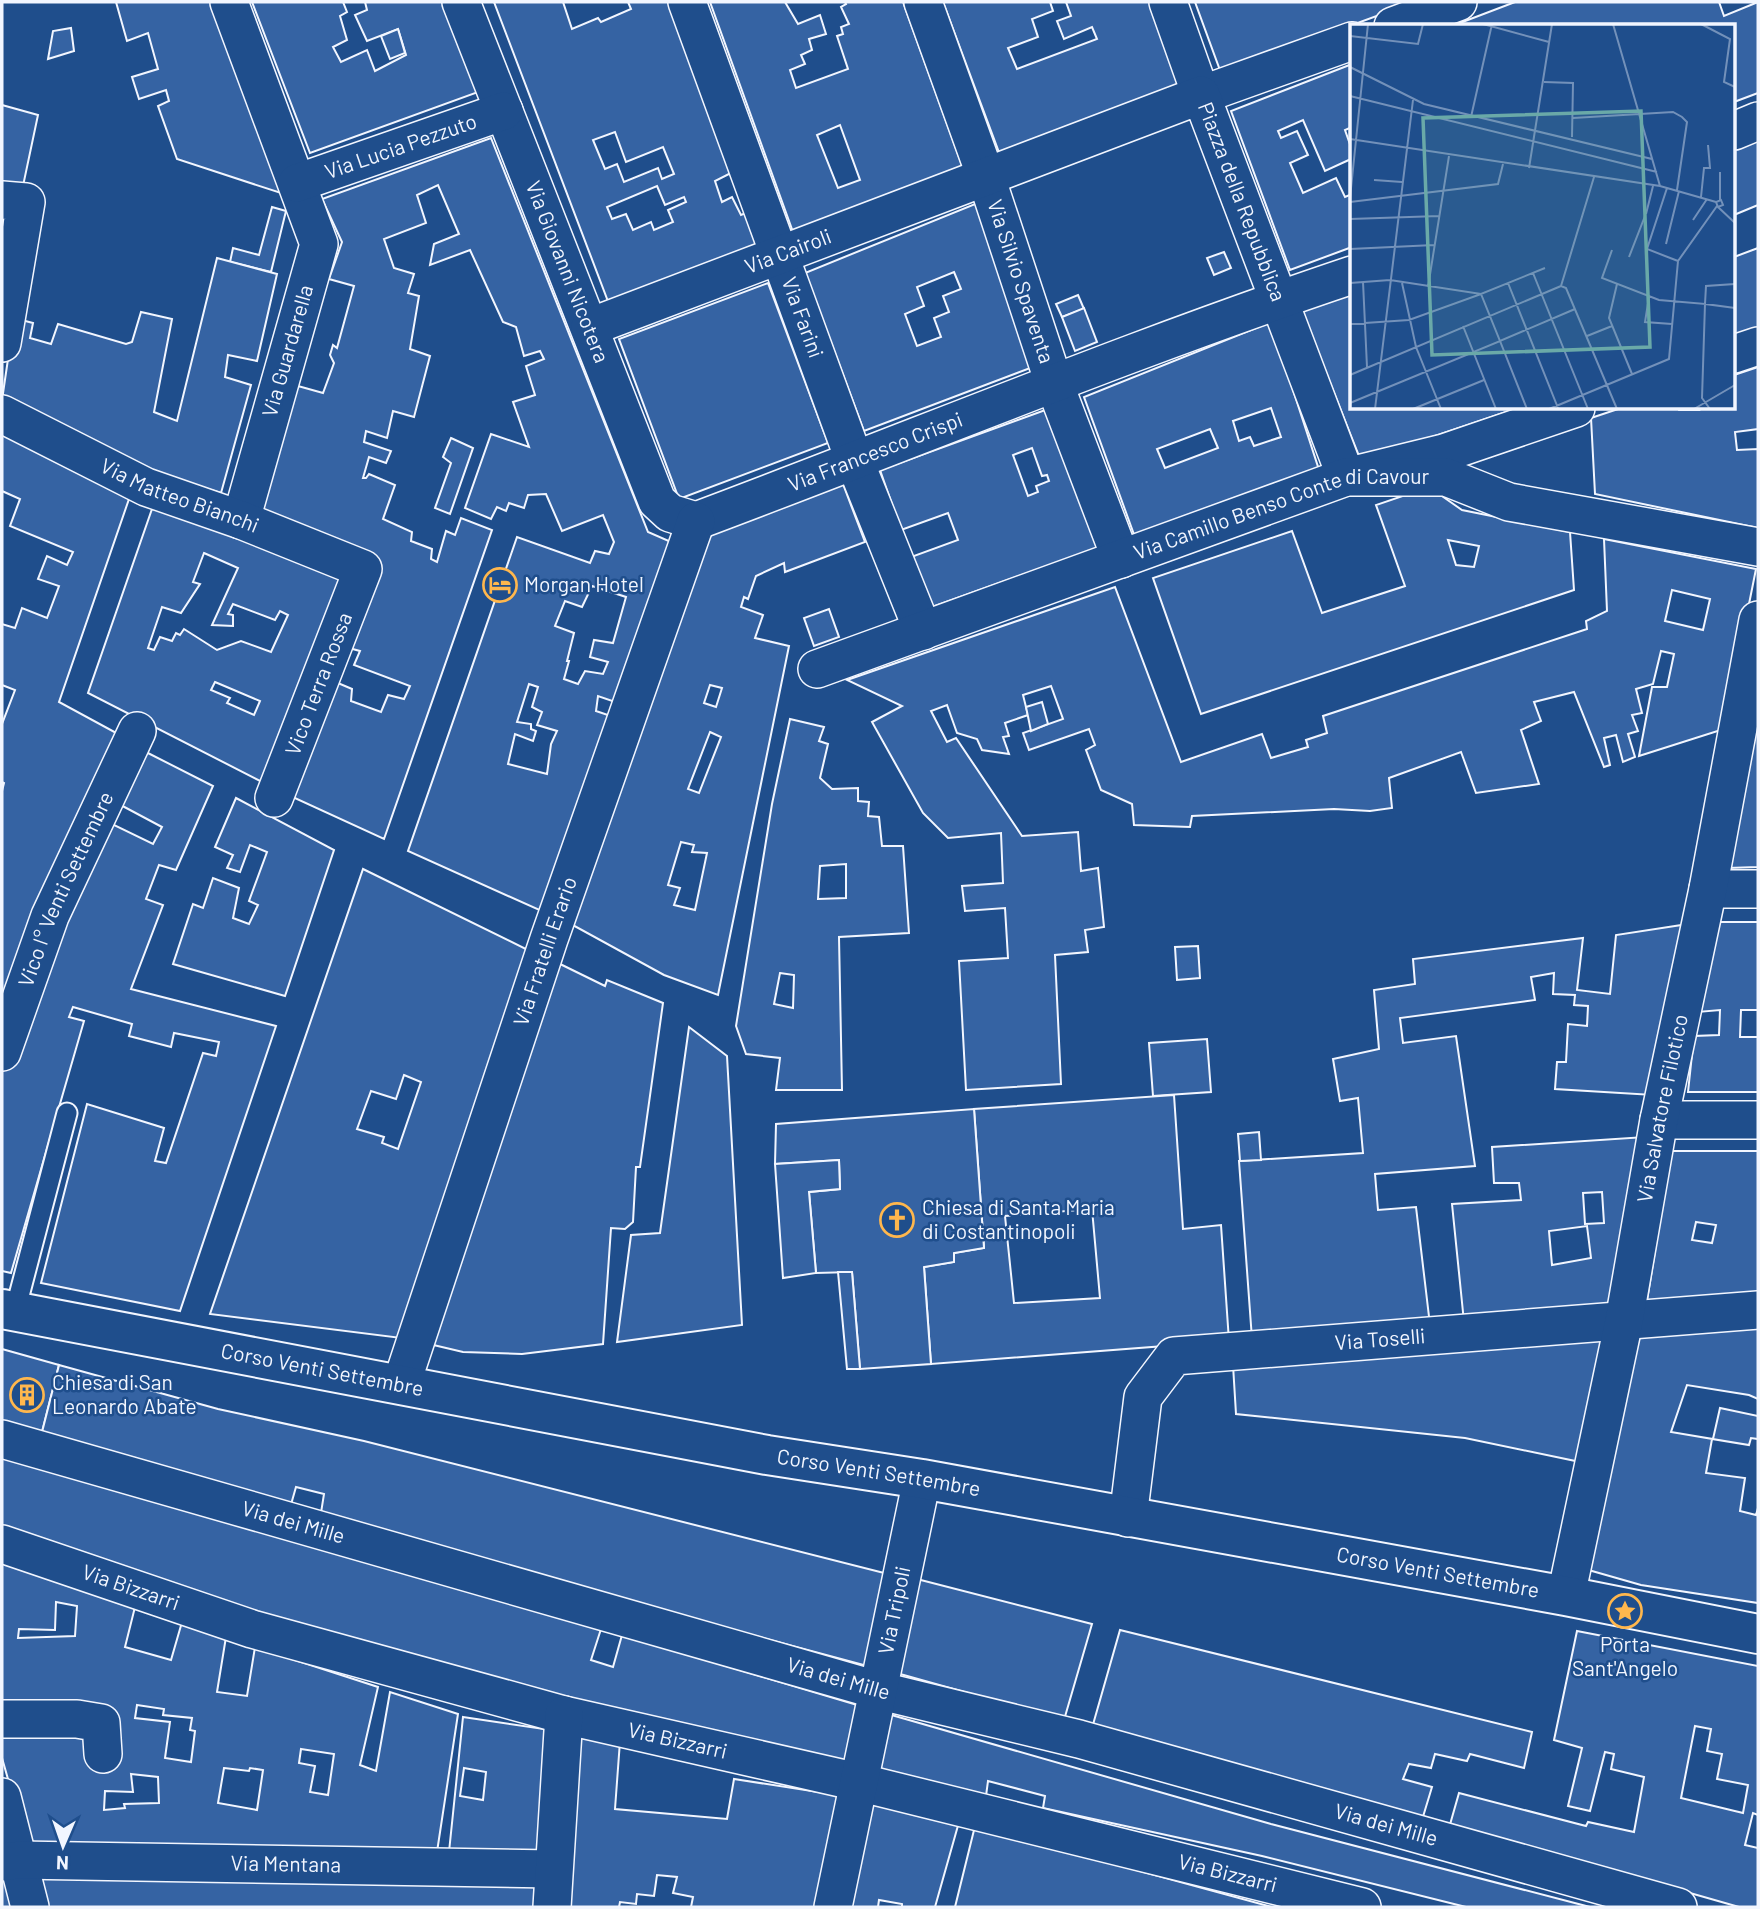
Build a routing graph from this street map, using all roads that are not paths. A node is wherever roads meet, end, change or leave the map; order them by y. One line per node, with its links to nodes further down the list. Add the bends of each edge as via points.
1 (229, 2): 12 (street, Via Guardarella)
2 (461, 2): 8 (street, Via Giovanni Nicotera)
3 (687, 2): 14 (street, Via Farini)
4 (923, 2): 11 (street, Via Silvio Spaventa)
5 (1168, 2): 7 (street)
6 (1350, 42): 7 (street)
7 (1201, 95): 11 (street, Piazza della Repubblica); 16 (street, Piazza della Repubblica)
8 (504, 111): 12 (street, Via Lucia Pezzuto); 17 (street, Via Giovanni Nicotera)
9 (1758, 121): 10 (street)
10 (1736, 130)
11 (986, 177): 14 (street, Via Cairoli); 21 (street, Via Silvio Spaventa)
12 (298, 183): 26 (street, Via Guardarella, via 318,244)
13 (2, 200): 18 (street, via 26,202)
14 (779, 255): 17 (street, Via Cairoli); 24 (street, Via Farini)
15 (1350, 276): 16 (street)
16 (1279, 299): 21 (street, Piazza della Repubblica); 25 (street)
17 (590, 327): 27 (street, Via Giovanni Nicotera, via 657,501 670,513)
18 (2, 343)
19 (1758, 346): 20 (street)
20 (1736, 353)
21 (1054, 383): 24 (street, Via Francesco Crispi); 29 (street, Via Silvio Spaventa)
22 (1570, 410): 25 (street, via 1444,453)
23 (2, 414): 26 (street, Via Matteo Bianchi, via 146,486)
24 (855, 462): 27 (street, Via Francesco Crispi); 32 (street, Via Farini)
25 (1346, 477): 28 (street, Via Camillo Benso Conte di Cavour, via 1446,477 1509,502); 29 (street, Via Camillo Benso Conte di Cavour)
26 (241, 520): 30 (street, Via Matteo Bianchi)
27 (696, 521): 45 (street, Via Fratelli Erario, via 549,939)
28 (1758, 547)
29 (1121, 559): 32 (street, Via Camillo Benso Conte di Cavour)
30 (363, 569): 35 (street, Vico Terra Rossa)
31 (1758, 620): 36 (street, Via Salvatore Filotico)
32 (923, 631): 33 (street, Via Camillo Benso Conte di Cavour)
33 (817, 669)
34 (137, 731): 38 (street, Vico I° Venti Settembre, via 50,916)
35 (274, 798)
36 (1708, 889): 37 (street); 40 (street, Via Salvatore Filotico)
37 (1758, 889)
38 (2, 1052)
39 (66, 1113): 42 (lane)
40 (1659, 1120): 41 (street); 44 (street, Via Salvatore Filotico)
41 (1758, 1120)
42 (9, 1310): 45 (street, Corso Venti Settembre)
43 (1758, 1310): 44 (street, Via Toselli)
44 (1624, 1321): 48 (street, Via Toselli, via 1174,1356 1143,1397); 50 (street, Via Salvatore Filotico)
45 (401, 1385): 47 (street, Corso Venti Settembre, via 766,1455)
46 (2, 1439): 52 (street, Via dei Mille)
47 (922, 1479): 48 (street, Corso Venti Settembre); 52 (street, Via Tripoli)
48 (1128, 1518): 50 (street, Corso Venti Settembre)
49 (2, 1544): 53 (street, Via Bizzarri, via 252,1629)
50 (1566, 1596): 51 (street, Corso Venti Settembre)
51 (1758, 1634)
52 (877, 1690): 56 (street, Via Tripoli); 64 (street, Via dei Mille, via 1079,1739)
53 (564, 1715): 56 (street, Via Bizzarri); 59 (street)
54 (2, 1719): 55 (street, via 101,1723)
55 (103, 1754)
56 (858, 1782): 62 (street, Via Tripoli); 63 (street, Via Bizzarri)
57 (2, 1797): 58 (street)
58 (10, 1861): 59 (street, Via Mentana); 60 (street)
59 (553, 1869): 61 (street)
60 (30, 1907)
61 (552, 1907)
62 (833, 1907)
63 (1362, 1907)
64 (1678, 1907)

